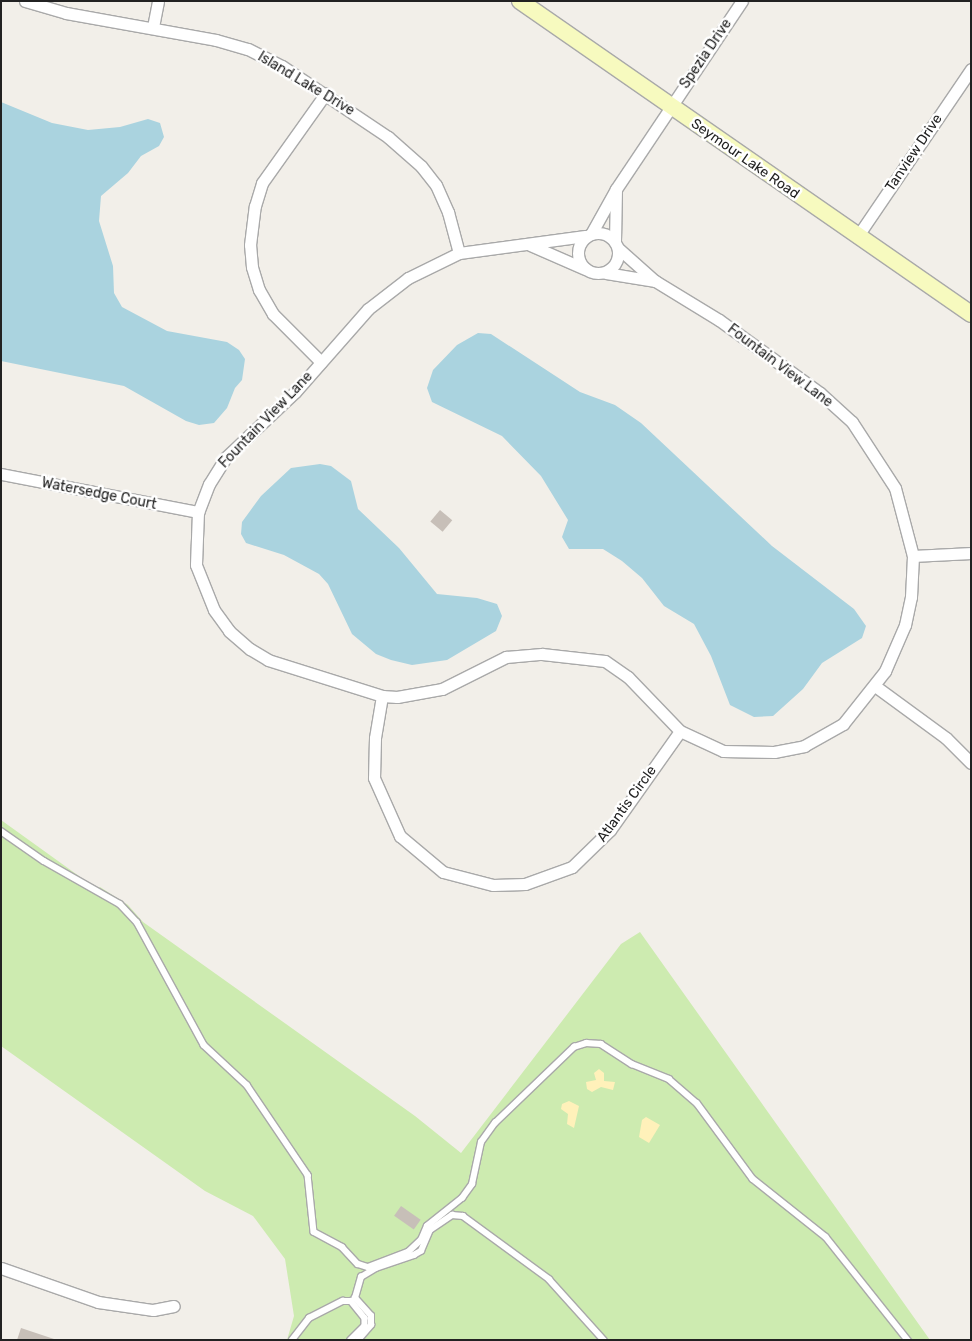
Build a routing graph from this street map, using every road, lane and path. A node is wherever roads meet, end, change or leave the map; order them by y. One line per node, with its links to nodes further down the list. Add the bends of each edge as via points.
1 (25, 1): 5 (street, Island Lake Drive, via 66,13)
2 (158, 1): 5 (street)
3 (520, 1): 8 (street, Seymour Lake Road)
4 (742, 1): 8 (street, Spezia Drive)
5 (153, 27): 7 (street, Island Lake Drive, via 248,49)
6 (971, 69): 11 (street, Tanview Drive)
7 (326, 93): 14 (street, Island Lake Drive, via 388,137 421,166 436,185 448,212); 19 (street, via 262,183 255,206 250,245 259,290 273,314)
8 (670, 106): 9 (street, Spezia Drive); 11 (street, Seymour Lake Road)
9 (616, 190): 10 (street); 13 (street)
10 (588, 235): 12 (street, Fountain View Lane); 13 (street, via 601,233); 15 (street, via 578,256)
11 (857, 237): 18 (street, Seymour Lake Road)
12 (530, 245): 14 (street, Fountain View Lane, via 506,244); 15 (street, Fountain View Lane)
13 (617, 245): 16 (street, via 615,266); 17 (street, Fountain View Lane)
14 (459, 252): 19 (street, Fountain View Lane, via 390,291 368,309)
15 (585, 269): 16 (street)
16 (606, 273): 17 (street, Fountain View Lane)
17 (655, 281): 23 (street, Fountain View Lane, via 735,331 820,393 852,422 895,488)
18 (971, 314)
19 (321, 362): 21 (street, Fountain View Lane, via 275,414 226,458 209,484)
20 (1, 474): 21 (street, Watersedge Court)
21 (198, 512): 25 (street, Fountain View Lane, via 196,565 202,586 229,631 268,660)
22 (971, 553): 23 (street)
23 (913, 556): 24 (street, Fountain View Lane, via 911,597 905,625 885,671)
24 (874, 686): 26 (street, Fountain View Lane, via 843,724 804,746 774,752 723,751); 27 (street, via 946,738)
25 (382, 696): 26 (street, Fountain View Lane, via 418,696 442,689 506,657 542,654 581,656 605,661 628,677); 26 (street, Atlantis Circle, via 375,738 374,778 400,836 443,872 494,885 525,884 572,867 610,830)
26 (680, 730)
27 (971, 763)
28 (1, 832): 35 (lane, via 44,861 120,904 137,922 204,1045 247,1084 308,1175 314,1232 342,1247 358,1264 368,1267 408,1252 421,1240 427,1226 462,1198 472,1184 481,1142 495,1123 574,1047 586,1043 601,1044 632,1064 668,1079 697,1103 753,1179 826,1237)
29 (1, 1268): 30 (street, via 98,1302 154,1310)
30 (174, 1306)
31 (292, 1340): 32 (lane, via 310,1318 343,1301 351,1301 365,1318 365,1326)
32 (351, 1340)
33 (358, 1340): 34 (lane, via 371,1324 371,1316 355,1298 361,1277 421,1251 430,1230 452,1214 462,1216 549,1279)
34 (604, 1340)
35 (908, 1340)

